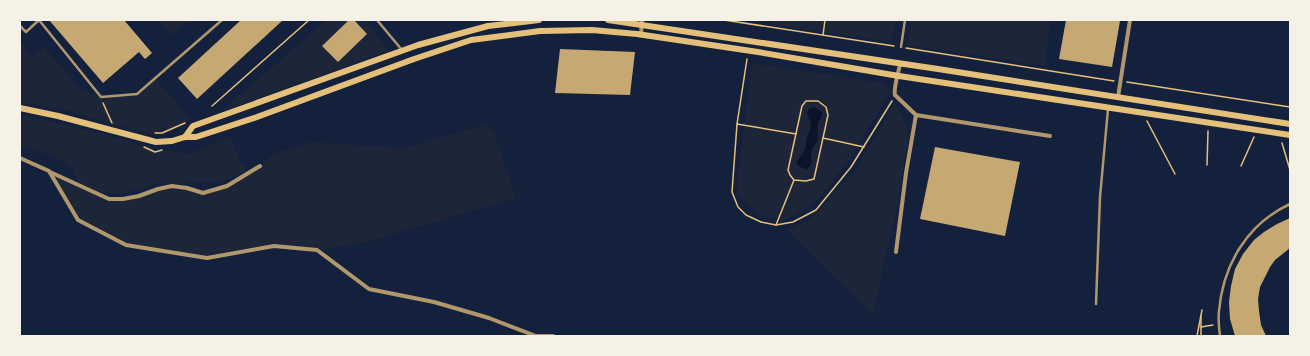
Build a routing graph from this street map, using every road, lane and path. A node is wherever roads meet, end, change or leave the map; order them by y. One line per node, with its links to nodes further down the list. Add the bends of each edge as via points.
1 (222, 20): 21 (lane, via 137,94)
2 (309, 20): 23 (path)
3 (377, 20): 15 (lane)
4 (539, 20): 15 (main road, via 488,26)
5 (608, 20): 10 (main road)
6 (724, 20): 13 (path)
7 (825, 20): 13 (path)
8 (905, 20): 14 (lane)
9 (1130, 20): 19 (street)
10 (642, 22): 12 (street); 17 (main road)
11 (20, 26): 21 (lane, via 26,32 39,20)
12 (641, 35): 18 (main road); 36 (main road, via 592,30 540,31 471,40 257,117 196,137)
13 (823, 35): 14 (path)
14 (901, 47): 19 (path)
15 (403, 51): 36 (main road, via 193,126)
16 (749, 59): 30 (path)
17 (900, 64): 18 (street); 22 (main road)
18 (899, 76): 20 (street); 26 (main road)
19 (1121, 82): 22 (street); 24 (path)
20 (895, 95): 27 (street); 40 (path)
21 (100, 97): 29 (path)
22 (1118, 97): 31 (main road)
23 (212, 106)
24 (1290, 106)
25 (20, 108): 36 (main road, via 156,142)
26 (1109, 108): 34 (main road); 52 (lane, via 1100,197)
27 (916, 115): 35 (street); 51 (street)
28 (1154, 122): 47 (path, via 1146,121)
29 (112, 124)
30 (737, 124): 33 (path); 50 (path, via 732,192 738,207 746,215)
31 (1290, 124)
32 (1208, 130): 42 (path)
33 (796, 134): 38 (path, via 802,106 806,102 818,101 826,107 828,115); 48 (path, via 788,170)
34 (1290, 135)
35 (1050, 136)
36 (185, 137)
37 (1254, 137): 44 (path)
38 (823, 138): 40 (path); 48 (path, via 814,179)
39 (1282, 142): 45 (path)
40 (864, 147): 50 (path, via 851,168 816,210 793,222)
41 (20, 158): 46 (street)
42 (1207, 165)
43 (260, 166): 46 (street, via 227,186 203,193 172,186 139,196 116,199 109,199)
44 (1241, 166)
45 (1290, 170)
46 (49, 172): 55 (street, via 78,220 126,246 208,258 274,246 317,250 370,289 434,302 489,318 536,336)
47 (1175, 174)
48 (794, 180): 50 (path)
49 (1290, 204): 53 (lane, via 1265,219 1235,254 1221,292)
50 (776, 225)
51 (896, 252)
52 (1096, 304)
53 (1219, 324): 54 (path); 58 (lane)
54 (1201, 328): 56 (path, via 1202,310); 57 (path)
55 (553, 336)
56 (1197, 336)
57 (1201, 336)
58 (1220, 336)

